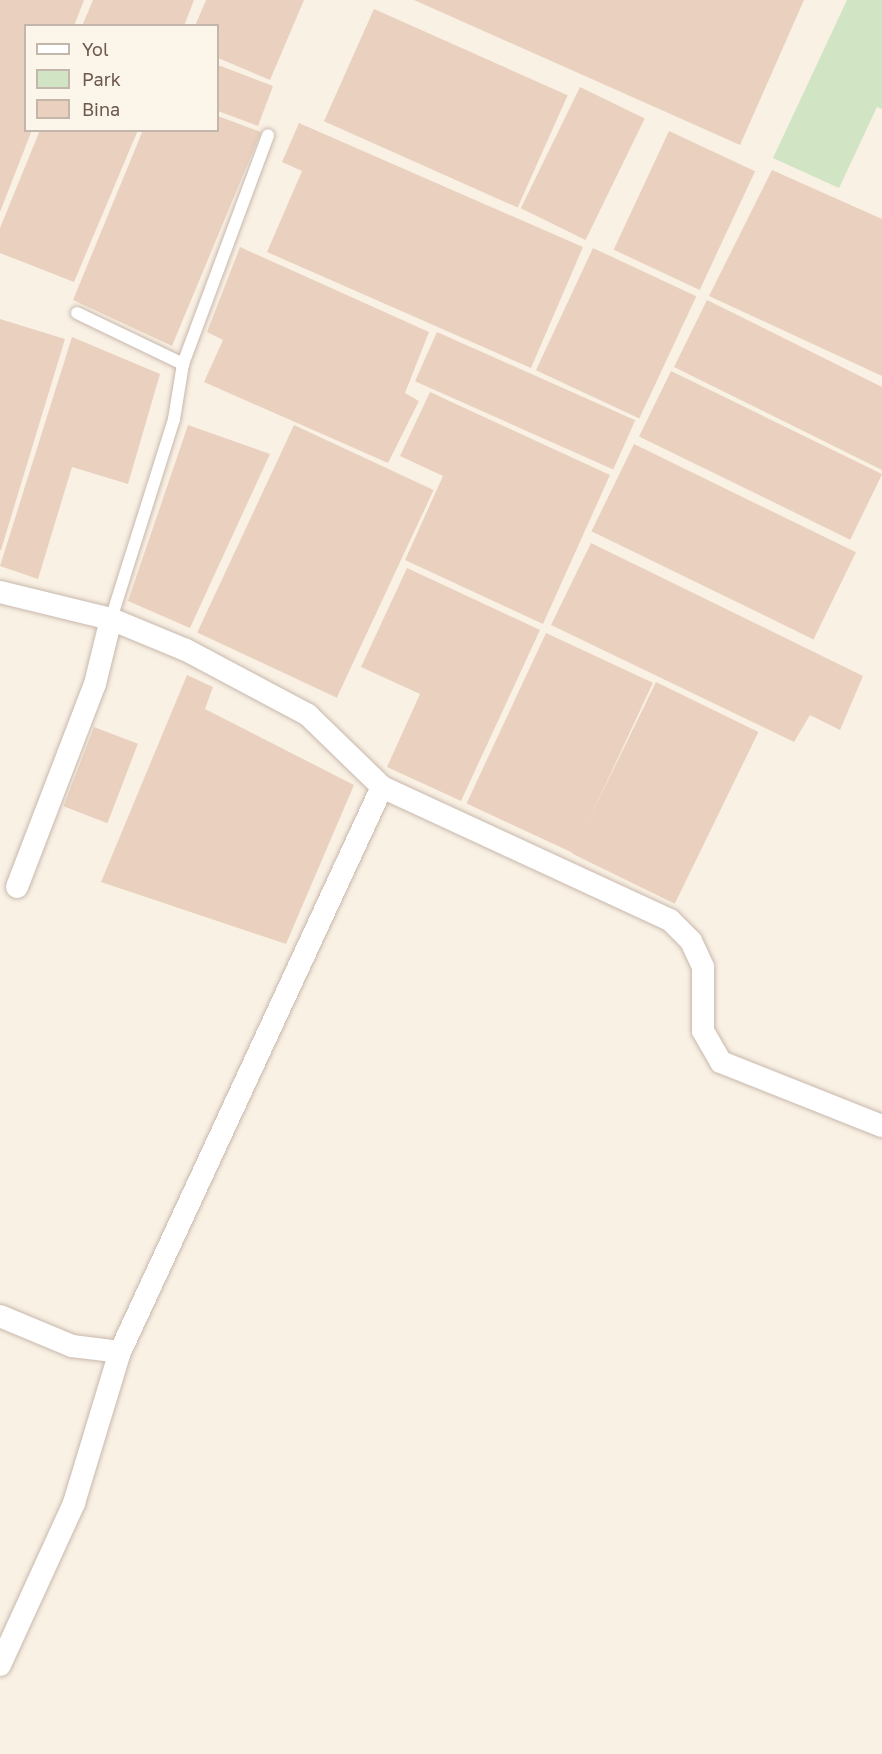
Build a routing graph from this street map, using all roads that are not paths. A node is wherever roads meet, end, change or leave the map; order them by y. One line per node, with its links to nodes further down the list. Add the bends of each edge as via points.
1 (268, 135): 3 (lane)
2 (77, 313): 3 (lane)
3 (183, 364): 5 (lane, via 174,419)
4 (0, 592): 5 (street)
5 (111, 619): 6 (street, via 186,650 308,715); 7 (street, via 95,684)
6 (382, 787): 8 (street, via 670,920 691,940 703,967 703,1031 721,1062); 10 (street)
7 (16, 887)
8 (882, 1126)
9 (0, 1316): 10 (street, via 72,1346)
10 (120, 1352): 11 (street, via 74,1503)
11 (0, 1665)

